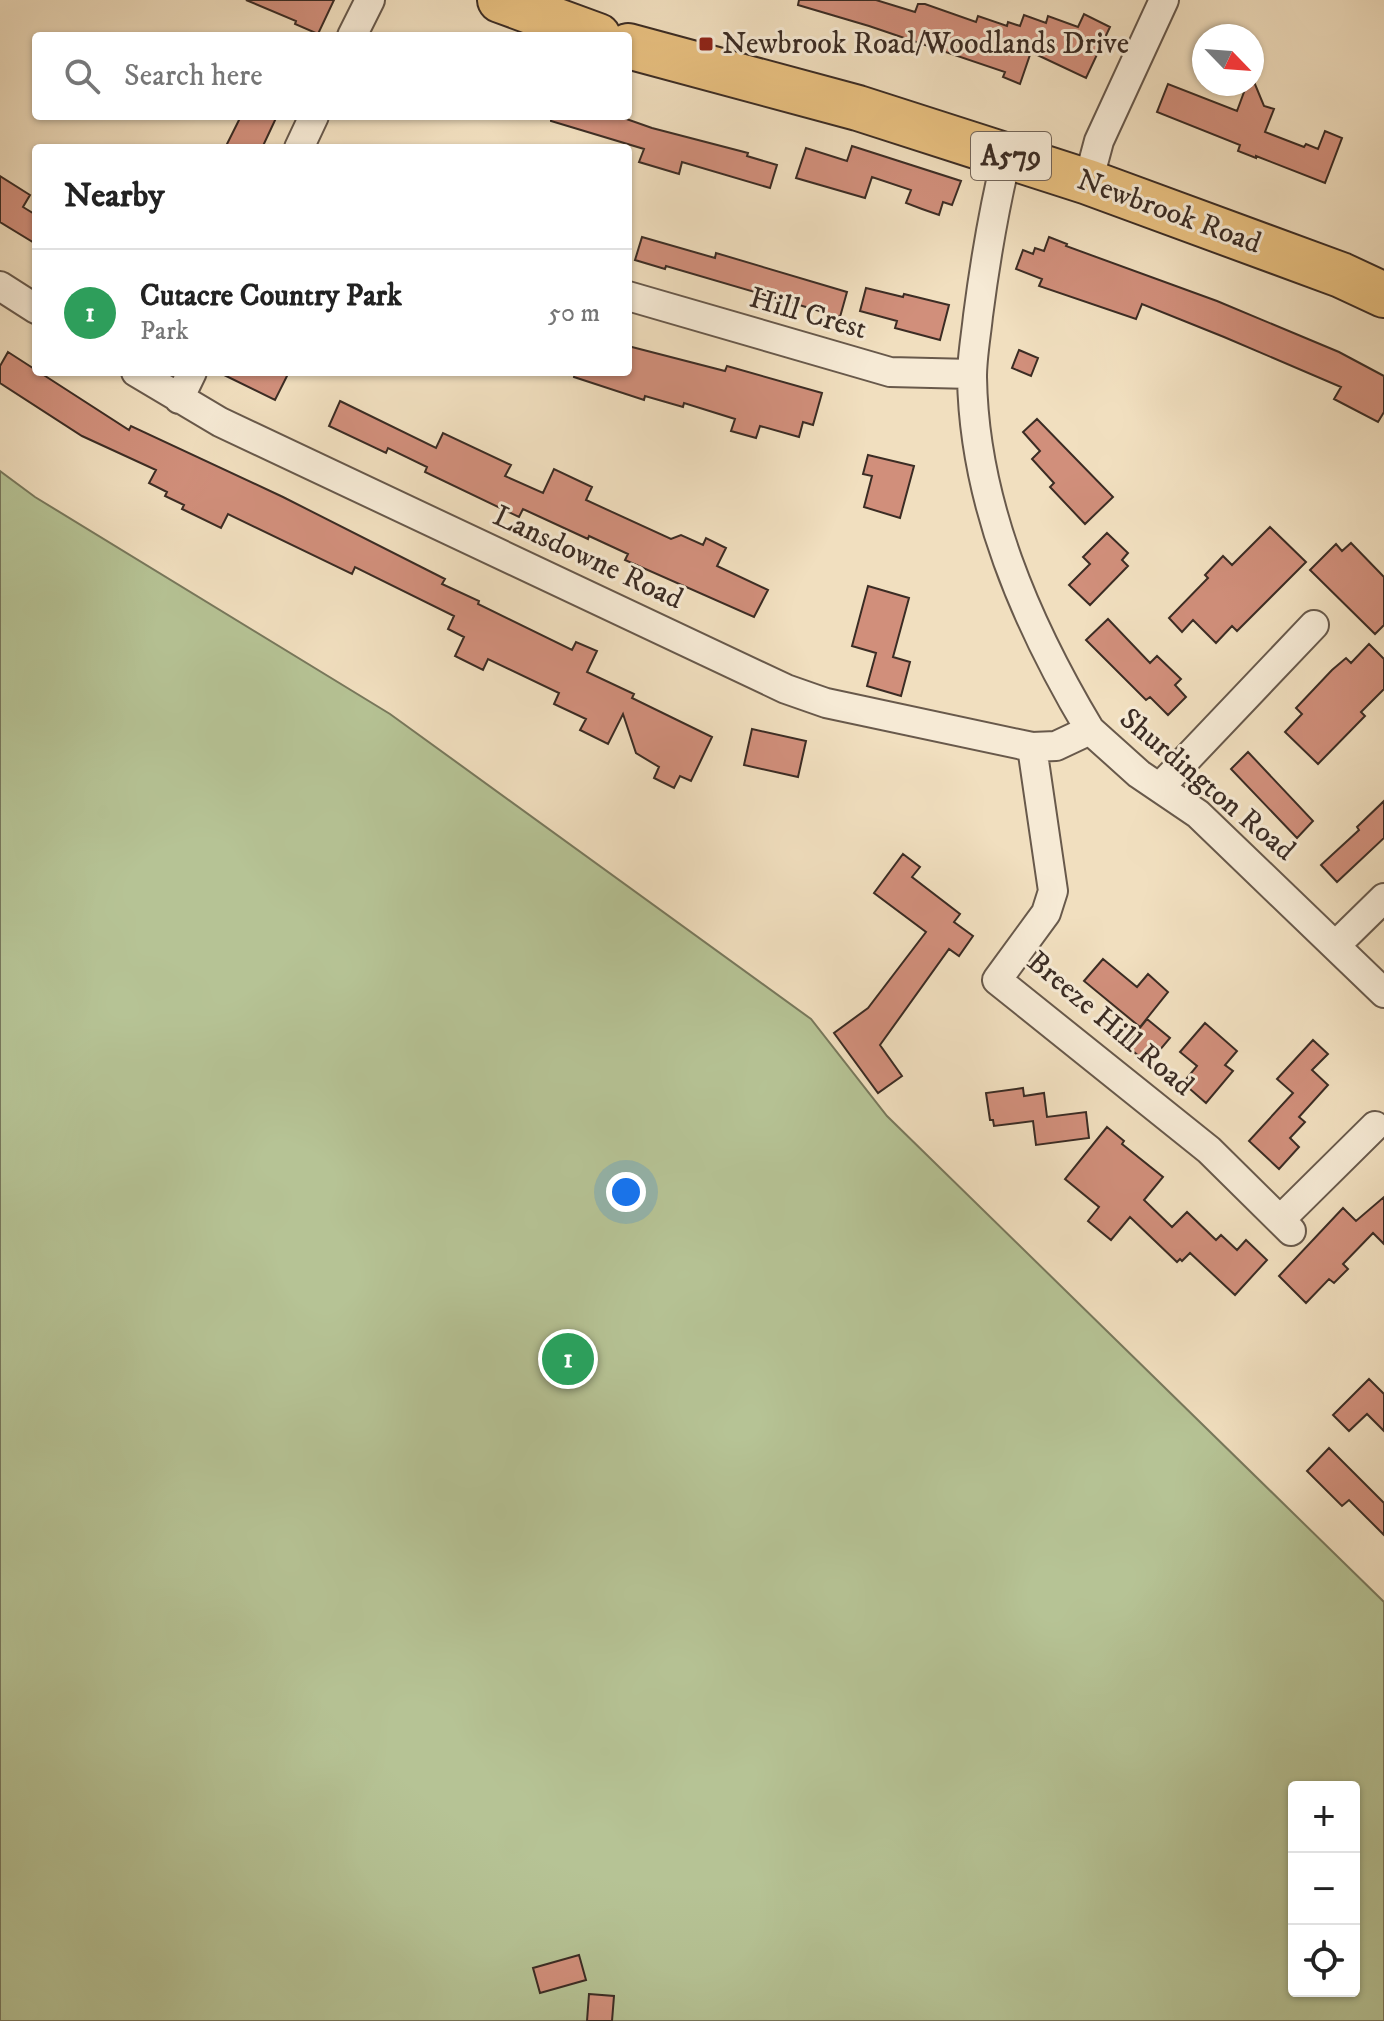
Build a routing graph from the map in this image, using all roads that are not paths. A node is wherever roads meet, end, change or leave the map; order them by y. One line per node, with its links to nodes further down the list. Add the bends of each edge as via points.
1 (370, 0): 4 (street)
2 (1164, 0): 10 (street, via 1099,141)
3 (523, 4): 5 (highway)
4 (354, 32)
5 (589, 32)
6 (632, 47): 9 (highway, Newbrook Road / A579)
7 (312, 120): 8 (street)
8 (301, 144)
9 (1007, 155): 10 (highway, Newbrook Road / A579); 15 (street, via 983,276)
10 (1088, 182): 12 (highway, Newbrook Road / A579)
11 (0, 286): 14 (street)
12 (1384, 295)
13 (632, 297): 15 (street, Hill Crest, via 890,372)
14 (32, 306)
15 (972, 374): 20 (street, via 990,508 1034,627)
16 (142, 376): 18 (street, Lansdowne Road)
17 (190, 376): 18 (street)
18 (179, 399): 21 (street, Lansdowne Road, via 786,689 826,703)
19 (1314, 625): 22 (street)
20 (1090, 730): 21 (street, via 1056,746); 22 (street, Shurdington Road)
21 (1032, 747): 26 (street, Breeze Hill Road, via 1053,891 1046,913 997,980 1209,1150 1286,1226)
22 (1160, 787): 24 (street, Shurdington Road, via 1198,814)
23 (1384, 898): 24 (street)
24 (1336, 945): 25 (street, Shurdington Road)
25 (1384, 993)
26 (1374, 1140)

